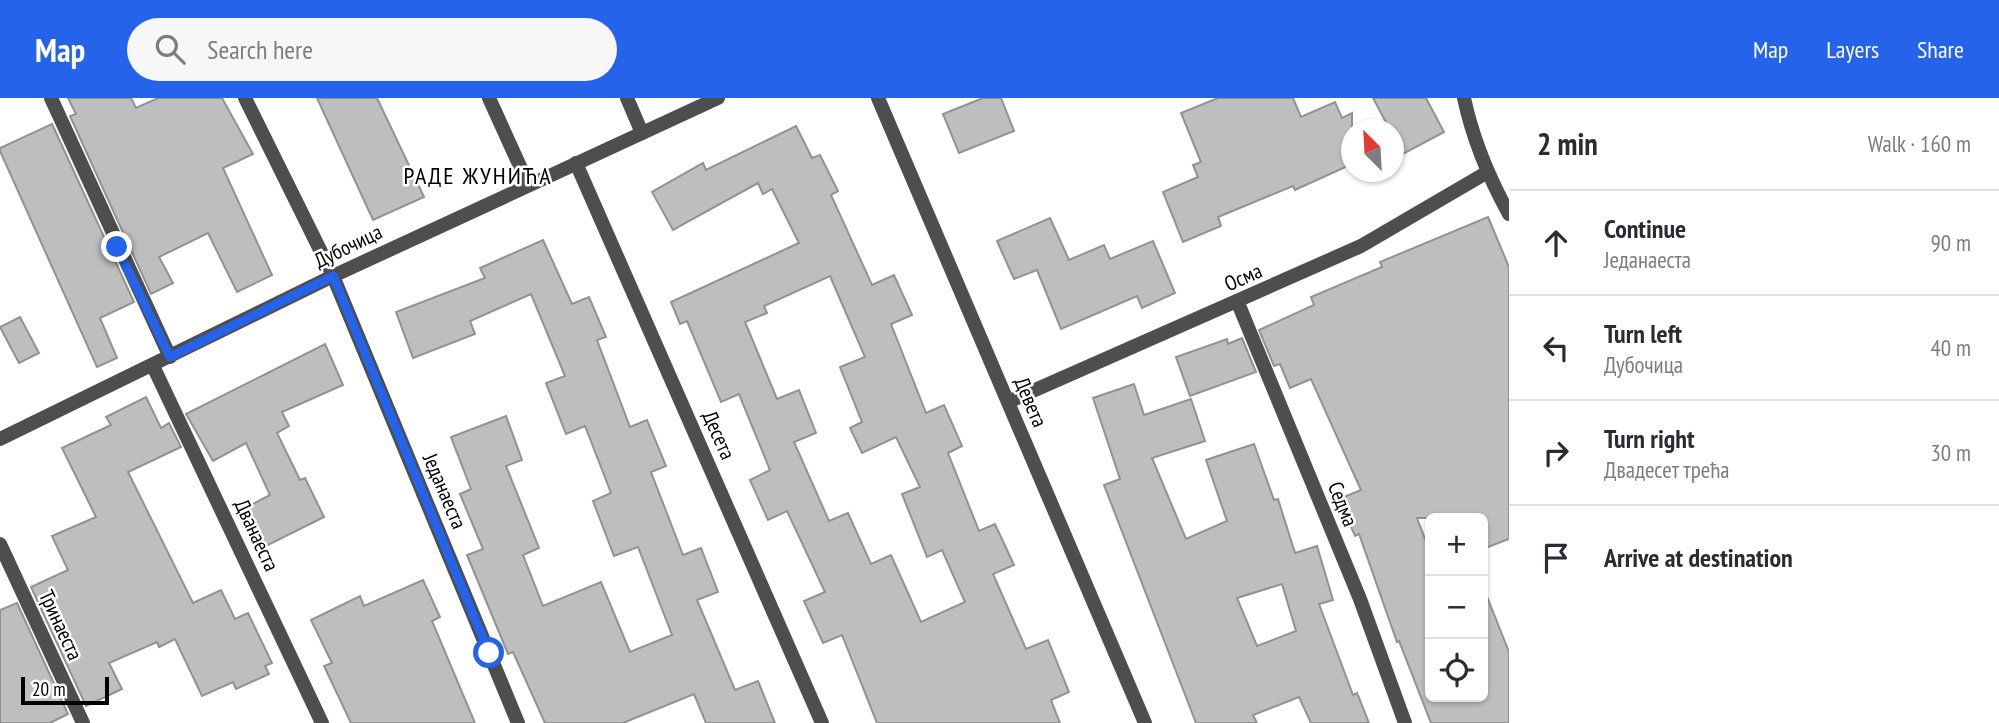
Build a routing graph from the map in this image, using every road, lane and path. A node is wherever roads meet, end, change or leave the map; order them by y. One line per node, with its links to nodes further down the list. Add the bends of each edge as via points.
1 (51, 98): 15 (street)
2 (245, 98): 13 (street, Једанаеста)
3 (489, 98): 11 (street)
4 (627, 98): 8 (street)
5 (718, 98): 8 (street, Дубочица)
6 (878, 98): 17 (street, Девета)
7 (1464, 98): 10 (street)
8 (642, 133): 9 (street, Дубочица)
9 (576, 163): 11 (street, Дубочица); 23 (street, Десета)
10 (1486, 173): 12 (street); 14 (street, Осма, via 1361,246)
11 (528, 184): 13 (street, Дубочица)
12 (1509, 214)
13 (333, 276): 15 (street, Дубочица); 22 (street, Једанаеста)
14 (1238, 303): 17 (street, Осма); 25 (street, Седма, via 1360,599)
15 (170, 357): 16 (street, Дубочица)
16 (153, 366): 18 (street, Дубочица); 21 (street, Дванаеста)
17 (1008, 402): 24 (street, Девета)
18 (0, 439)
19 (0, 544): 20 (street, Тринаеста)
20 (83, 723)
21 (322, 723)
22 (518, 723)
23 (822, 723)
24 (1145, 723)
25 (1405, 723)

